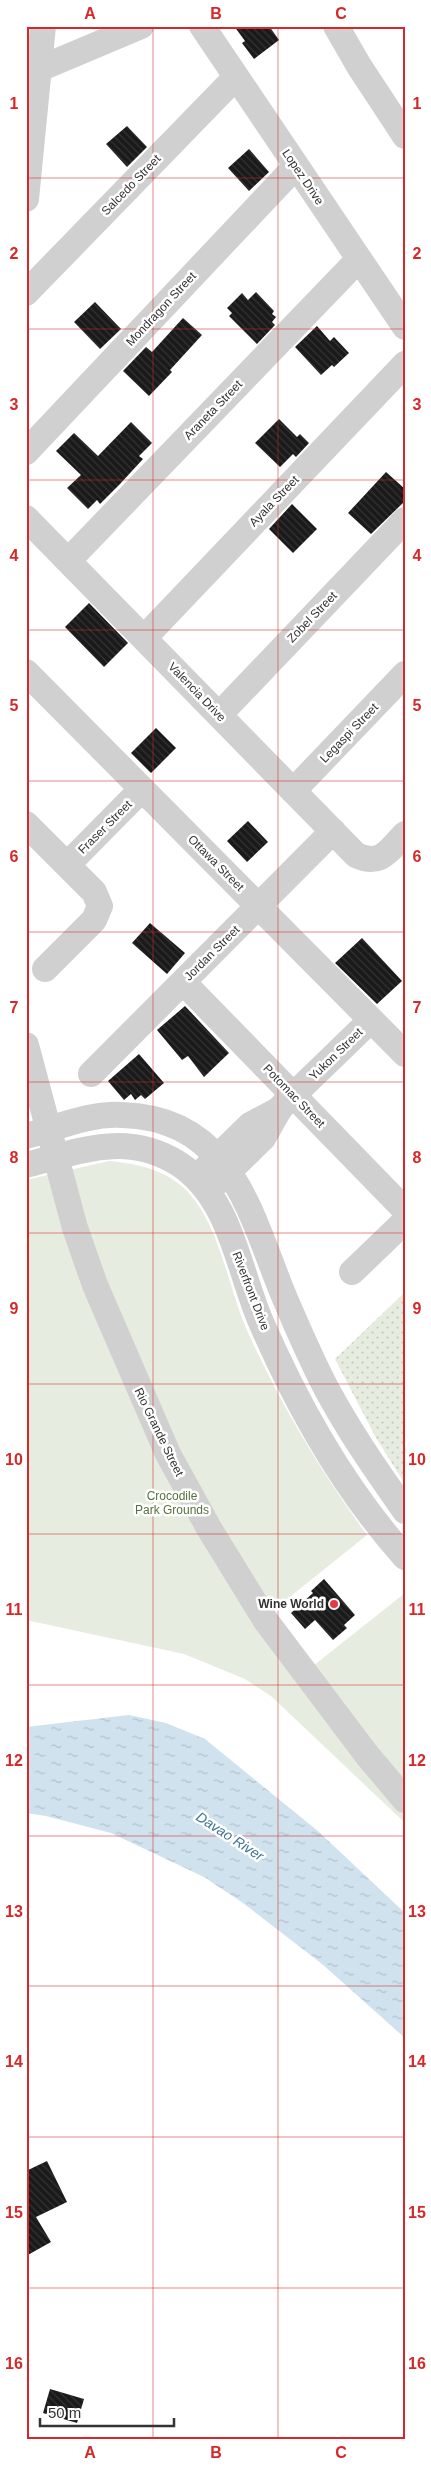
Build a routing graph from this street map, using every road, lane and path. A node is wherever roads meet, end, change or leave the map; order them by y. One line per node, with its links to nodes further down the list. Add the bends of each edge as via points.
1 (43, 26): 5 (street)
2 (141, 26): 5 (street)
3 (202, 26): 6 (street, Lopez Drive)
4 (336, 26): 7 (street)
5 (39, 70): 9 (street)
6 (236, 77): 8 (street, Lopez Drive); 11 (street, Salcedo Street)
7 (405, 136)
8 (296, 166): 10 (street, Lopez Drive); 14 (street, Mondragon Street)
9 (26, 200)
10 (358, 259): 12 (street, Lopez Drive); 17 (street, Araneta Street)
11 (26, 293)
12 (405, 327)
13 (405, 364): 18 (street, Ayala Street)
14 (26, 452)
15 (26, 518): 17 (street, Valencia Drive)
16 (405, 520): 21 (street, Zobel Street)
17 (68, 561): 18 (street, Valencia Drive)
18 (144, 638): 21 (street, Valencia Drive)
19 (26, 672): 22 (street, Ottawa Street)
20 (405, 674): 23 (street, Legaspi Street)
21 (219, 715): 23 (street, Valencia Drive)
22 (142, 789): 27 (street, Fraser Street); 28 (street, Ottawa Street)
23 (293, 791): 25 (street, Valencia Drive)
24 (26, 824): 27 (street)
25 (333, 832): 26 (street, Valencia Drive, via 356,855 371,860 386,854); 28 (street, Jordan Street)
26 (405, 834)
27 (67, 865): 29 (street, via 94,892 100,906 94,920)
28 (258, 906): 30 (street, Jordan Street); 31 (street, Ottawa Street)
29 (45, 969)
30 (183, 982): 34 (street, Jordan Street); 35 (street, Potomac Street)
31 (371, 1020): 33 (street, Ottawa Street); 35 (street, Yukon Street)
32 (26, 1045): 36 (street, Rio Grande Street)
33 (405, 1054)
34 (91, 1074)
35 (287, 1102): 38 (street, Yukon Street, via 263,1138); 41 (street, Potomac Street)
36 (37, 1133): 37 (street, Rio Grande Street); 38 (street, via 90,1118 121,1114 152,1118 178,1128 202,1143)
37 (55, 1157): 39 (street, Riverfront Drive); 40 (street, Riverfront Drive, via 109,1145 140,1148 179,1164); 46 (street, Rio Grande Street, via 95,1285 168,1454 266,1621)
38 (223, 1164): 40 (street, Yukon Street); 44 (street, via 251,1208 286,1301 330,1395 366,1456)
39 (26, 1165)
40 (202, 1184): 45 (street, Riverfront Drive, via 226,1225 261,1322 306,1412 342,1474)
41 (405, 1210)
42 (405, 1221): 43 (street)
43 (352, 1272)
44 (405, 1511)
45 (405, 1557)
46 (405, 1800)

